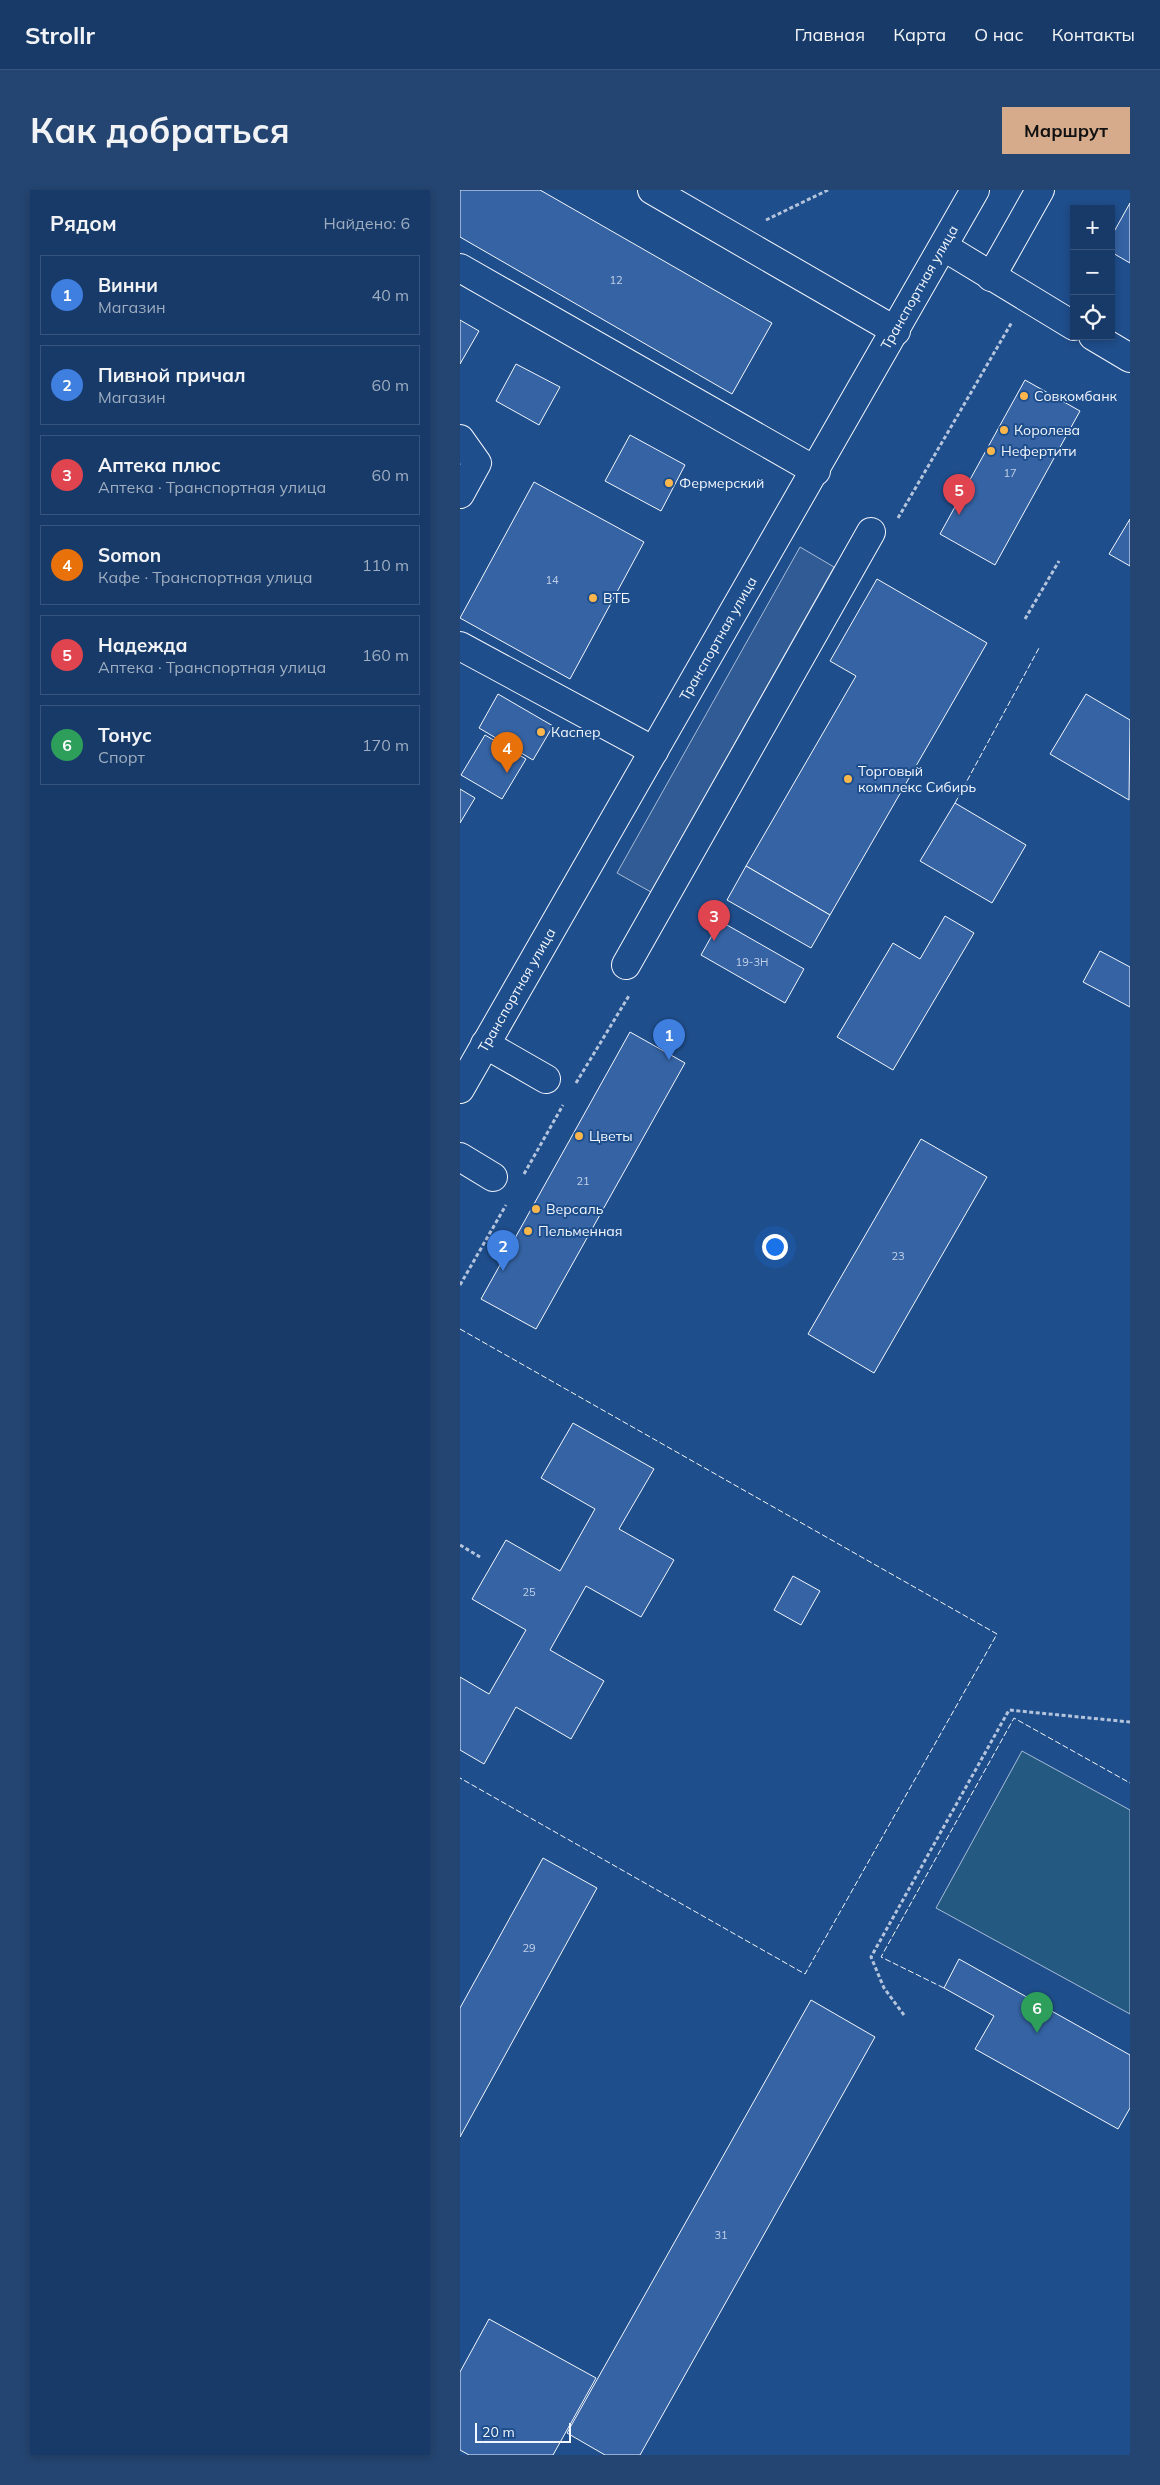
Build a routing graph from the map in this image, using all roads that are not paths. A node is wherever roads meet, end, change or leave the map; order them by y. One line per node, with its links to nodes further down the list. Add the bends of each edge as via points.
1 (652, 190): 8 (street)
2 (975, 190): 4 (street, Транспортная улица)
3 (1040, 190): 6 (street)
4 (944, 247): 6 (street); 8 (street, Транспортная улица)
5 (460, 268): 12 (street)
6 (991, 277): 7 (street)
7 (1070, 324)
8 (896, 330): 12 (street, Транспортная улица)
9 (1100, 340): 10 (street)
10 (1130, 358)
11 (460, 440): 13 (street, via 477,463)
12 (816, 471): 16 (street, Транспортная улица)
13 (460, 494)
14 (871, 532): 17 (street)
15 (460, 646): 16 (street)
16 (654, 751): 18 (street, Транспортная улица)
17 (626, 965)
18 (485, 1044): 19 (street); 20 (street, Транспортная улица)
19 (546, 1079)
20 (460, 1089)
21 (460, 1158): 22 (street)
22 (493, 1177)

